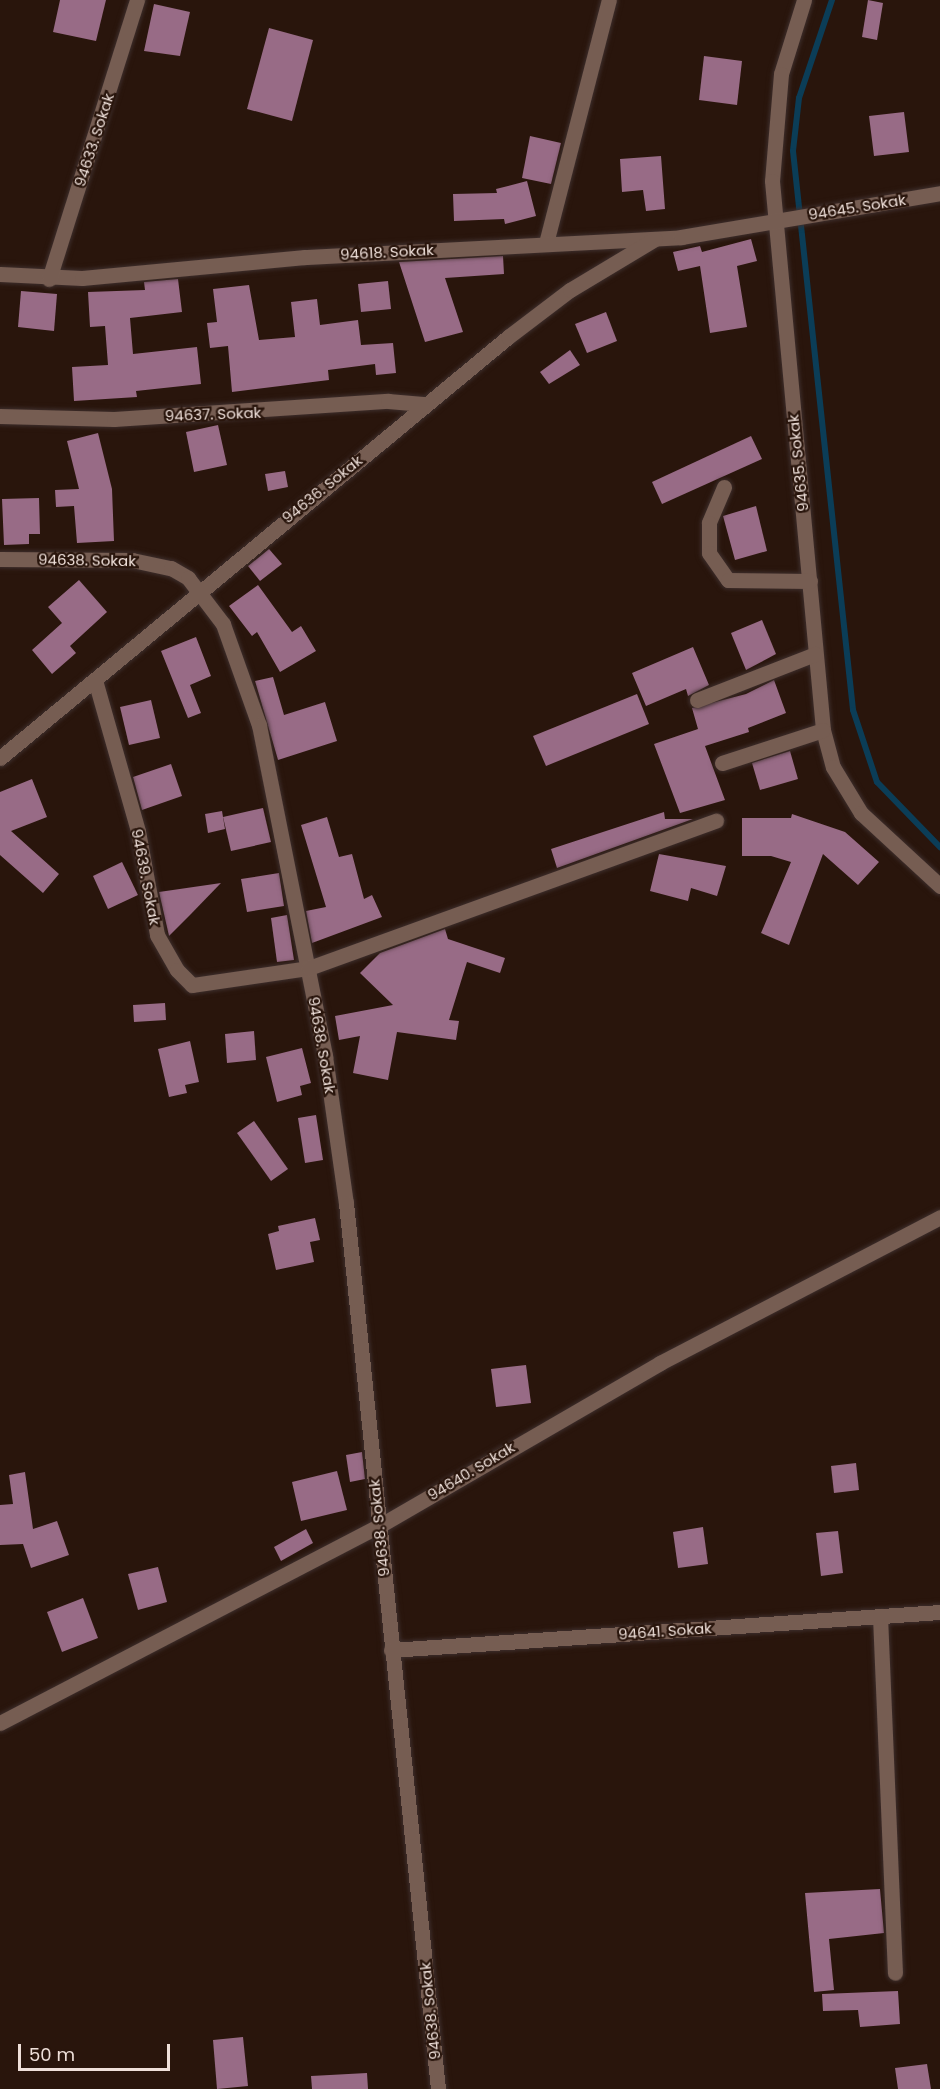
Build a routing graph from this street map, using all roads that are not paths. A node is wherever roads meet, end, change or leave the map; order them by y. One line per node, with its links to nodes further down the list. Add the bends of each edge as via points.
1 (137, 0): 9 (street, 94633. Sokak)
2 (609, 0): 7 (street)
3 (804, 0): 5 (street, 94635. Sokak, via 775,111)
4 (940, 193): 5 (street, 94645. Sokak)
5 (774, 220): 6 (street, 94618. Sokak); 14 (street, 94635. Sokak)
6 (658, 238): 7 (street, 94618. Sokak); 10 (street, 94636. Sokak, via 570,290)
7 (546, 243): 9 (street, 94618. Sokak, via 305,256)
8 (0, 273): 9 (street, 94618. Sokak)
9 (49, 279)
10 (426, 404): 11 (street, 94637. Sokak, via 388,401 114,419); 15 (street, 94636. Sokak)
11 (0, 416)
12 (724, 487): 14 (street, via 709,523 709,553 728,580)
13 (0, 559): 15 (street, 94638. Sokak, via 153,563 171,568)
14 (810, 581): 16 (street, 94635. Sokak)
15 (200, 589): 17 (street, 94636. Sokak); 24 (street, 94638. Sokak, via 237,656 259,725)
16 (815, 654): 18 (street); 19 (street, 94635. Sokak)
17 (95, 680): 20 (street, 94636. Sokak); 24 (street, 94639. Sokak, via 138,831 152,916 177,970 192,985 201,986)
18 (697, 700)
19 (823, 730): 21 (street); 23 (street, 94635. Sokak, via 833,767 861,813)
20 (0, 758)
21 (722, 763)
22 (716, 821): 24 (street)
23 (940, 886)
24 (309, 968): 26 (street, 94638. Sokak, via 346,1203)
25 (940, 1217): 26 (street, 94640. Sokak, via 650,1368)
26 (379, 1526): 29 (street, 94638. Sokak); 30 (street, 94640. Sokak)
27 (940, 1612): 28 (street, 94641. Sokak)
28 (880, 1616): 29 (street, 94641. Sokak); 31 (street)
29 (391, 1650): 32 (street, 94638. Sokak)
30 (0, 1723)
31 (895, 1972)
32 (438, 2089)

